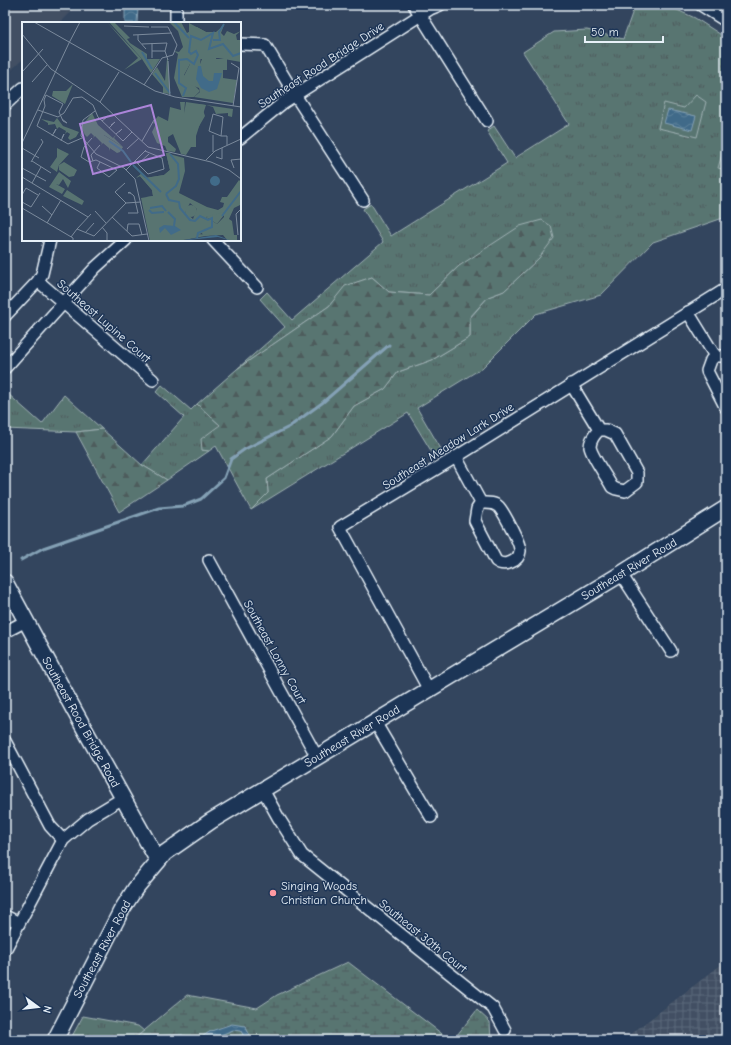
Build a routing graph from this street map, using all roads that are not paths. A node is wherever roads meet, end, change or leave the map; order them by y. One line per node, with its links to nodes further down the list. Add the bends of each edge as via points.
1 (176, 5): 7 (street)
2 (414, 5): 5 (street)
3 (440, 5): 5 (street, Southeast Rood Bridge Drive)
4 (701, 5): 6 (street)
5 (421, 15): 10 (street, Southeast Rood Bridge Drive); 12 (street)
6 (726, 21)
7 (176, 22)
8 (241, 44): 10 (street, via 265,45)
9 (22, 89): 11 (street)
10 (295, 96): 13 (street, Southeast Rood Bridge Drive, via 261,119); 14 (street)
11 (5, 104)
12 (487, 121)
13 (241, 137)
14 (363, 200)
15 (50, 241): 18 (street)
16 (125, 241): 21 (street, via 95,268)
17 (214, 241): 19 (street)
18 (38, 281): 21 (street, Southeast Lupine Court); 23 (street)
19 (257, 287)
20 (726, 288): 22 (street, Southeast Meadow Lark Drive)
21 (63, 303): 26 (street); 27 (street, Southeast Lupine Court)
22 (688, 312): 24 (street); 28 (street, Southeast Meadow Lark Drive)
23 (5, 316)
24 (714, 356): 25 (street); 29 (street, via 707,371)
25 (726, 356)
26 (5, 368)
27 (153, 380)
28 (571, 384): 30 (street); 31 (street, Southeast Meadow Lark Drive)
29 (726, 408)
30 (599, 430): 30 (street, via 591,440 592,450 612,486 616,490 625,491 637,482 638,473 615,434)
31 (456, 457): 32 (street); 40 (street, Southeast Meadow Lark Drive, via 340,527)
32 (481, 503): 32 (street, via 489,502 498,507 518,543 518,558 507,564 496,560 476,526 475,514)
33 (726, 508): 35 (main road, Southeast River Road)
34 (209, 560): 43 (street, Southeast Lonny Court)
35 (621, 574): 39 (street); 40 (main road, Southeast River Road)
36 (5, 582): 37 (main road, Southeast Rood Bridge Road)
37 (26, 621): 38 (street); 45 (main road, Southeast Rood Bridge Road)
38 (5, 632)
39 (671, 651)
40 (428, 690): 41 (main road, Southeast River Road)
41 (375, 722): 43 (main road, Southeast River Road); 46 (street)
42 (5, 741): 47 (street, via 50,826)
43 (317, 757): 44 (main road, Southeast River Road)
44 (263, 790): 48 (main road, Southeast River Road, via 184,840); 52 (street, Southeast 30th Court, via 302,855 493,1008)
45 (124, 798): 47 (street, via 88,819); 48 (main road, Southeast Rood Bridge Road)
46 (431, 818)
47 (63, 840): 50 (street)
48 (158, 861): 53 (main road, Southeast River Road, via 121,911)
49 (5, 916): 50 (street)
50 (18, 922): 51 (street)
51 (5, 950)
52 (505, 1030)
53 (55, 1040)

